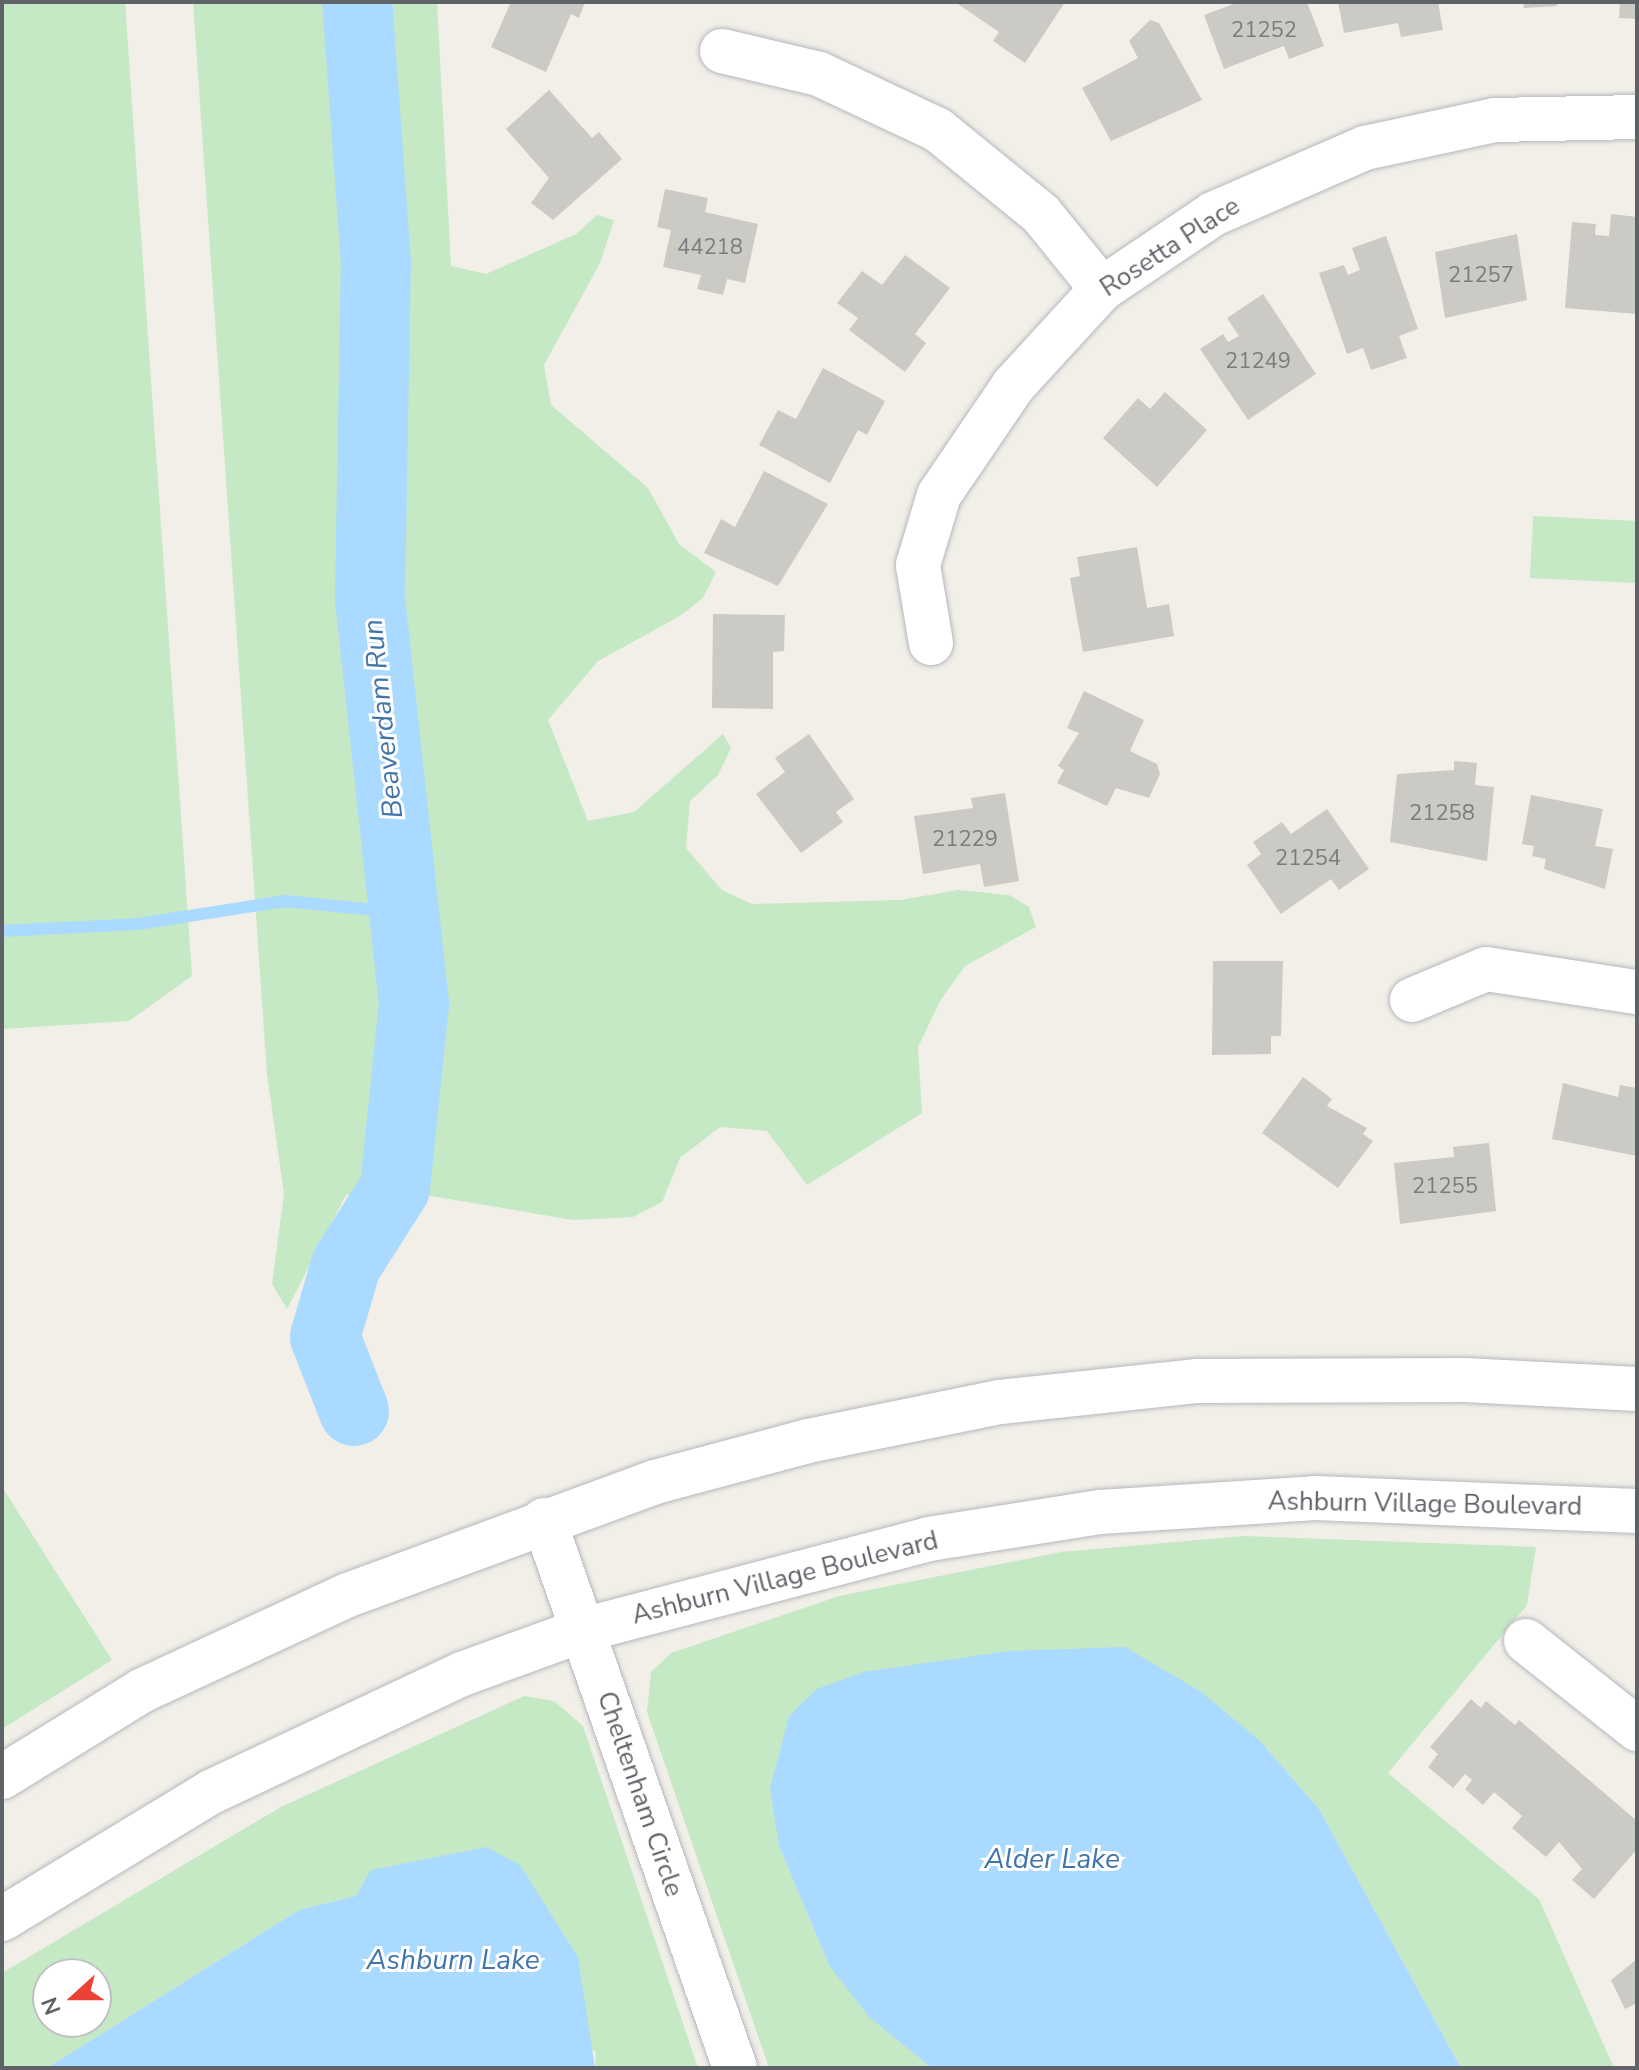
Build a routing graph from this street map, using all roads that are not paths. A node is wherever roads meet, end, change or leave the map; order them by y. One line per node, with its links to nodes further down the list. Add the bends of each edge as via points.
1 (722, 51): 3 (main road, via 819,74 938,130 1041,214)
2 (1637, 117): 3 (main road, Rosetta Place, via 1495,120 1365,148 1213,214)
3 (1102, 289): 4 (main road, Rosetta Place, via 1013,386 939,495 918,565)
4 (931, 643)
5 (1637, 992): 6 (main road, via 1486,969)
6 (1412, 1000)
7 (1637, 1389): 9 (main road, via 1321,1378 1060,1394 808,1441)
8 (1637, 1511): 10 (main road, Ashburn Village Boulevard, via 1315,1498 1100,1512 929,1539)
9 (544, 1520): 10 (main road, Cheltenham Circle); 13 (main road, via 260,1633 141,1691)
10 (583, 1630): 14 (main road, Ashburn Village Boulevard, via 316,1739 143,1831); 15 (main road, Cheltenham Circle)
11 (1526, 1641): 12 (main road)
12 (1637, 1729)
13 (2, 1777)
14 (2, 1919)
15 (735, 2068)

